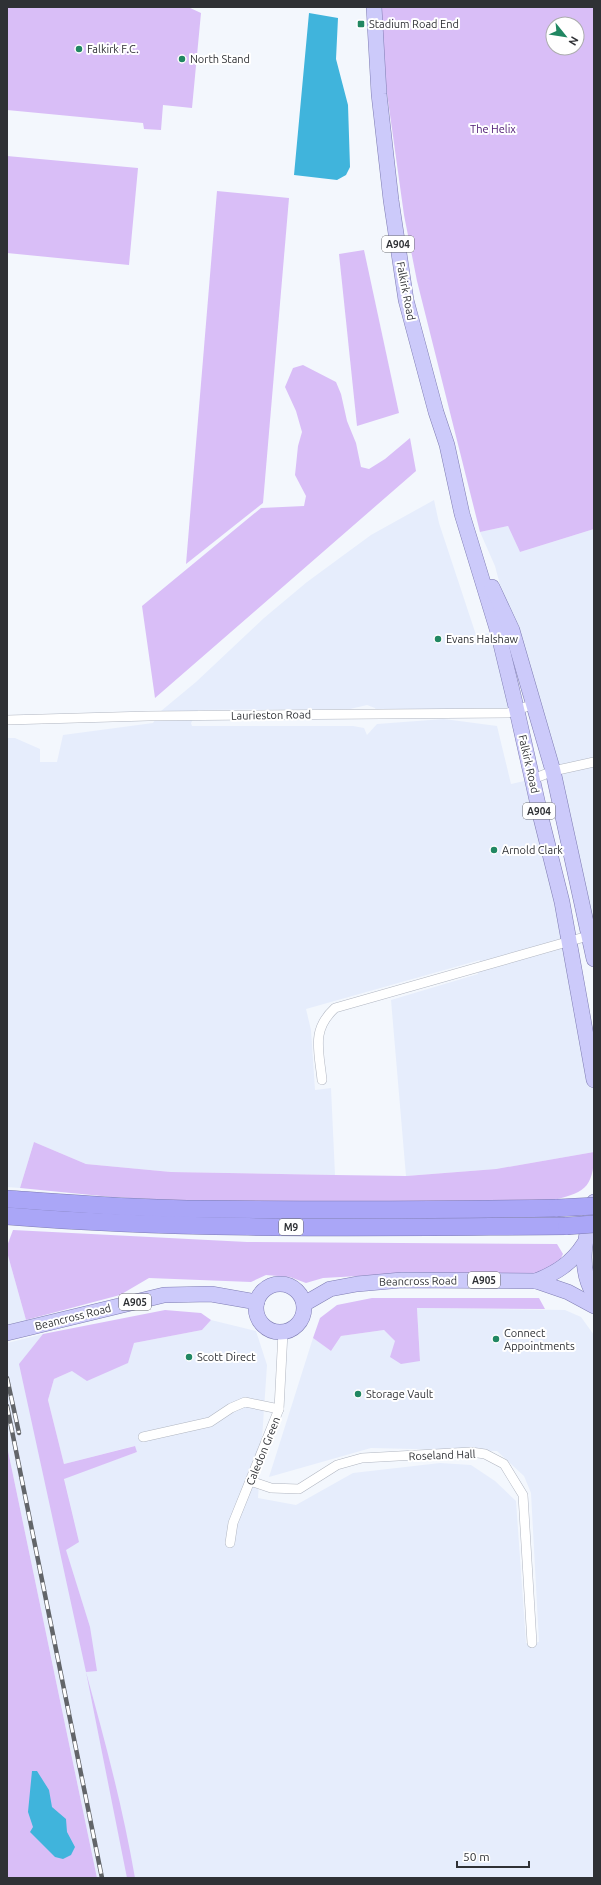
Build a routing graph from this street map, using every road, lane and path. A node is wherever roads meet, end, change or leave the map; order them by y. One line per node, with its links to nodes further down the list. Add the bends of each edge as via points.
1 (374, 7): 2 (main road, Falkirk Road / A904, via 379,94 406,300)
2 (472, 544): 3 (main road, Falkirk Road / A904, via 512,630); 4 (main road, Falkirk Road / A904, via 498,632)
3 (534, 704): 4 (street, Laurieston Road); 7 (main road, Falkirk Road / A904)
4 (517, 711): 5 (street, Laurieston Road); 8 (main road, Falkirk Road / A904)
5 (7, 720)
6 (594, 762): 7 (street)
7 (553, 771): 8 (street); 9 (main road, Falkirk Road / A904)
8 (533, 779): 10 (main road, Falkirk Road / A904)
9 (588, 936): 10 (street); 11 (main road, Falkirk Road / A904)
10 (570, 942): 12 (street, via 335,1008 326,1016 318,1038); 13 (main road, Falkirk Road / A904)
11 (594, 960)
12 (322, 1080)
13 (594, 1080)
14 (12, 1199): 16 (highway, M9, bridge, via 200,1209 368,1211)
15 (594, 1202): 19 (main road)
16 (594, 1206)
17 (11, 1217): 18 (highway, M9, bridge, via 213,1227 380,1228)
18 (594, 1224)
19 (584, 1244): 20 (main road, Beancross Road / A905, via 563,1267); 21 (main road, via 585,1273)
20 (536, 1281): 23 (main road, Beancross Road / A905, via 402,1280 358,1284 330,1289); 24 (main road, Beancross Road / A905, via 570,1293)
21 (594, 1295)
22 (257, 1302): 23 (main road, via 266,1289 282,1284 294,1288); 25 (main road, Beancross Road / A905, via 211,1294 164,1295); 26 (main road, via 261,1322 274,1331)
23 (304, 1304): 26 (main road, via 304,1312 299,1323 293,1329)
24 (594, 1306)
25 (11, 1332)
26 (283, 1332): 27 (street, Caledon Green)
27 (280, 1409): 28 (street, via 245,1402 230,1408 210,1422); 29 (street, Caledon Green)
28 (143, 1437)
29 (250, 1481): 30 (street, Caledon Green, via 233,1523); 31 (street, Roseland Hall, via 271,1488 299,1489 337,1465 362,1458 471,1452 485,1454 504,1464 523,1496)
30 (230, 1543)
31 (532, 1643)

